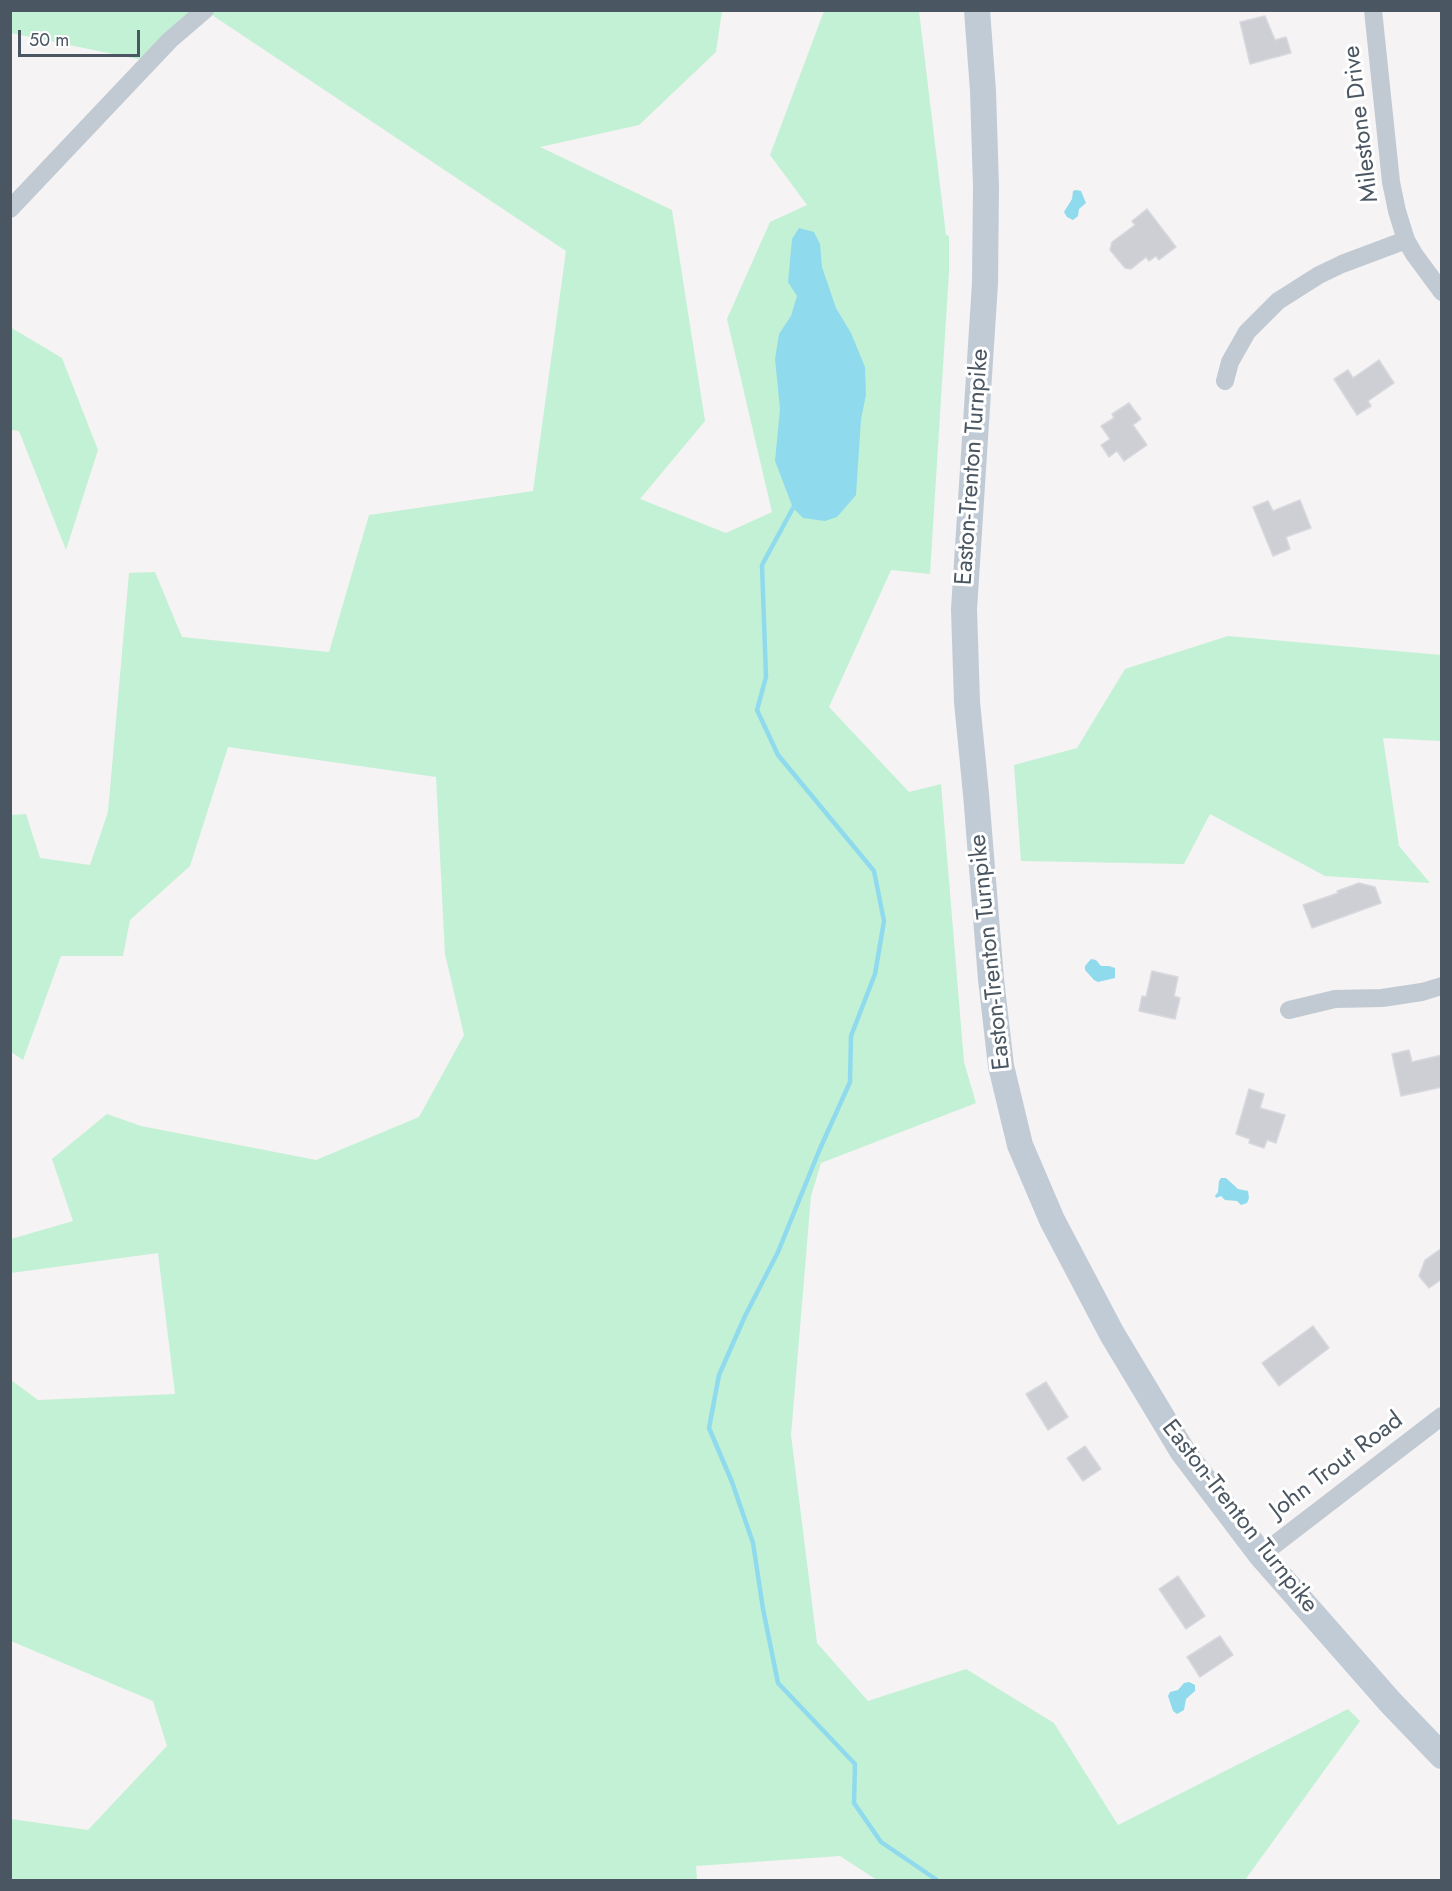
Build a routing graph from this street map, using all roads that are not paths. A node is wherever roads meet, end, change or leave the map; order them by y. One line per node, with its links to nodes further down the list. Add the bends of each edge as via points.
1 (205, 10): 4 (street, via 170,40)
2 (977, 10): 11 (main road, Easton-Trenton Turnpike, via 987,187 985,283 964,609 967,702 1001,1066 1020,1145 1052,1220 1112,1334 1183,1452)
3 (1373, 10): 5 (street, Milestone Drive, via 1391,182)
4 (10, 209)
5 (1406, 240): 6 (street, Milestone Drive); 7 (street, via 1342,264 1278,301 1247,332 1230,362)
6 (1442, 292)
7 (1225, 381)
8 (1442, 986): 9 (street, via 1382,998 1335,999)
9 (1289, 1010)
10 (1442, 1416): 11 (street, John Trout Road)
11 (1261, 1555): 12 (main road, Easton-Trenton Turnpike)
12 (1442, 1756)

